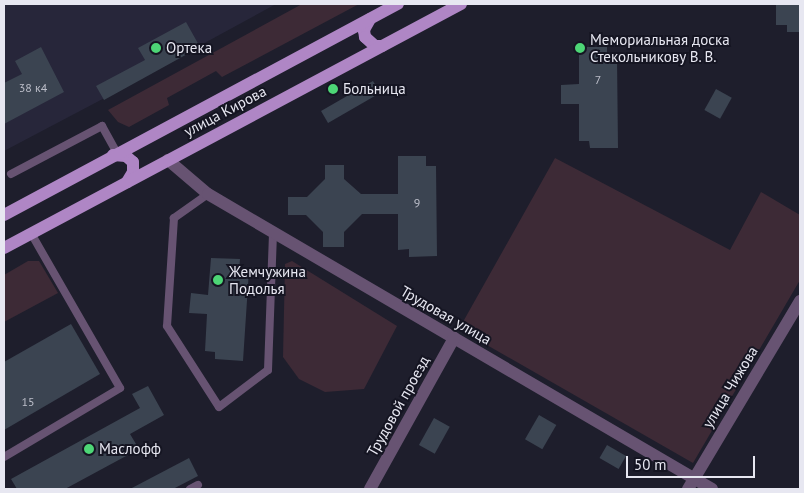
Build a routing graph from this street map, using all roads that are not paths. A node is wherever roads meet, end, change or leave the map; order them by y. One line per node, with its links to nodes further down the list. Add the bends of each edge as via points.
1 (398, 4): 3 (main road, улица Кирова)
2 (461, 4): 4 (main road, улица Кирова)
3 (370, 19): 4 (main road, via 364,30 365,37 375,46); 5 (main road, улица Кирова)
4 (382, 46): 6 (main road, улица Кирова)
5 (115, 154): 7 (lane, via 102,126); 8 (main road, via 126,156 133,162 133,172); 10 (main road, улица Кирова)
6 (168, 160): 8 (main road, улица Кирова); 9 (street, Трудовая улица)
7 (11, 174)
8 (127, 182): 12 (main road, улица Кирова)
9 (208, 194): 11 (street, Трудовая улица); 11 (lane, via 174,218 167,326 219,406 268,370)
10 (4, 215)
11 (273, 232): 15 (street, Трудовая улица)
12 (31, 233): 13 (main road, улица Кирова); 16 (lane, via 120,388)
13 (4, 248)
14 (800, 300): 17 (street, улица Чижова)
15 (454, 338): 17 (street, Трудовая улица); 20 (street, Трудовой проезд)
16 (4, 457)
17 (692, 484): 21 (street, Трудовая улица)
18 (198, 485): 19 (lane)
19 (190, 489)
20 (370, 489)
21 (712, 489)

